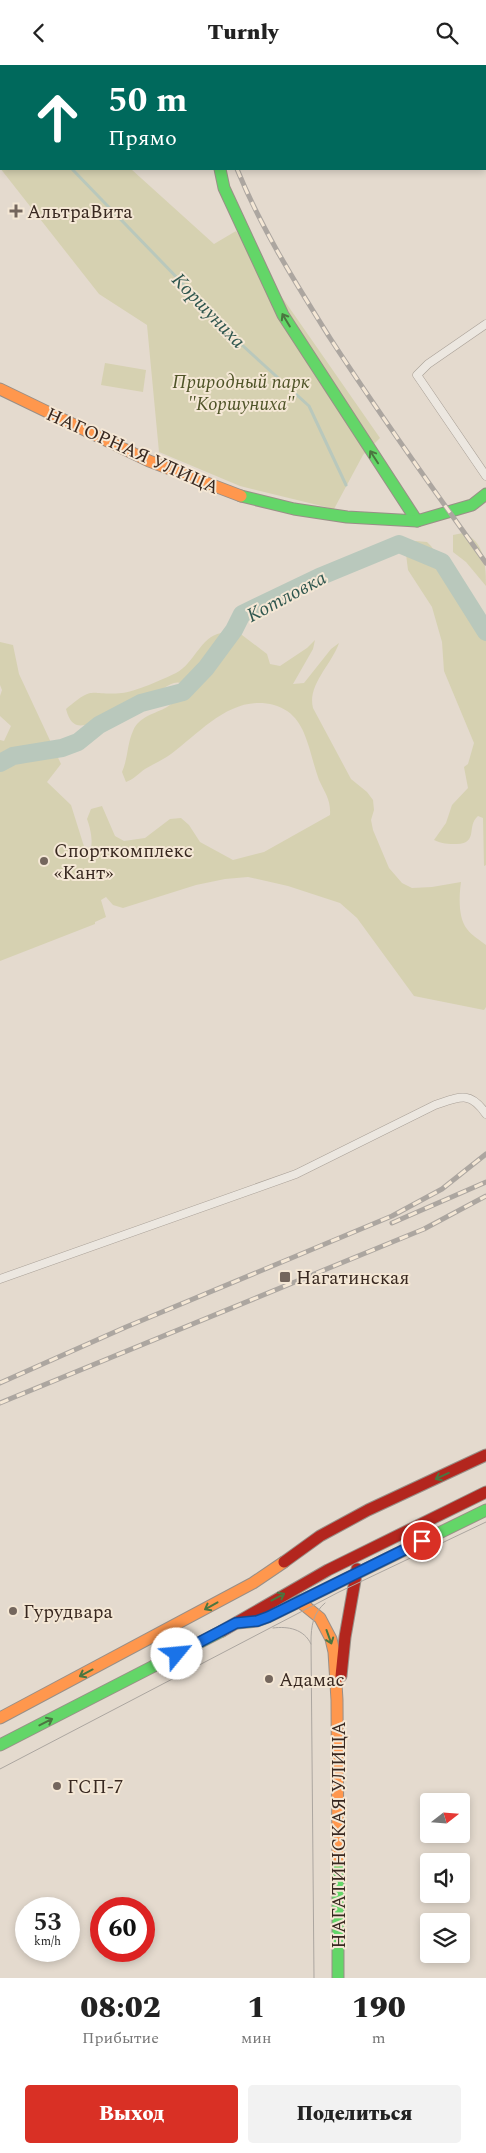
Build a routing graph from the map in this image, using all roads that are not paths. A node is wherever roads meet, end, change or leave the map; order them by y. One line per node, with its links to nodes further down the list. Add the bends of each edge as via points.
1 (220, 170): 6 (street, one-way to 1, via 283,315 224,188)
2 (486, 324): 4 (street, via 417,375)
3 (0, 389): 6 (street, НАГОРНАЯ УЛИЦА, via 149,461 229,493 294,509 347,517)
4 (486, 477)
5 (486, 494): 6 (street, НАГОРНАЯ УЛИЦА, via 472,505)
6 (417, 521)
7 (486, 1114): 8 (street, via 474,1099 458,1097 435,1105 296,1174)
8 (0, 1279)
9 (486, 1455): 17 (street, one-way to 17, via 368,1510 320,1536 253,1583)
10 (486, 1492): 12 (street)
11 (486, 1510): 13 (street)
12 (354, 1557): 13 (street); 15 (street, one-way to 12)
13 (358, 1573): 14 (street); 16 (street)
14 (299, 1601): 15 (street, via 257,1621); 16 (street, one-way to 16, via 320,1618 331,1639)
15 (236, 1623): 18 (street, one-way to 15)
16 (337, 1693): 19 (street, НАГАТИНСКАЯ УЛИЦА)
17 (0, 1718)
18 (0, 1745)
19 (338, 1978)

